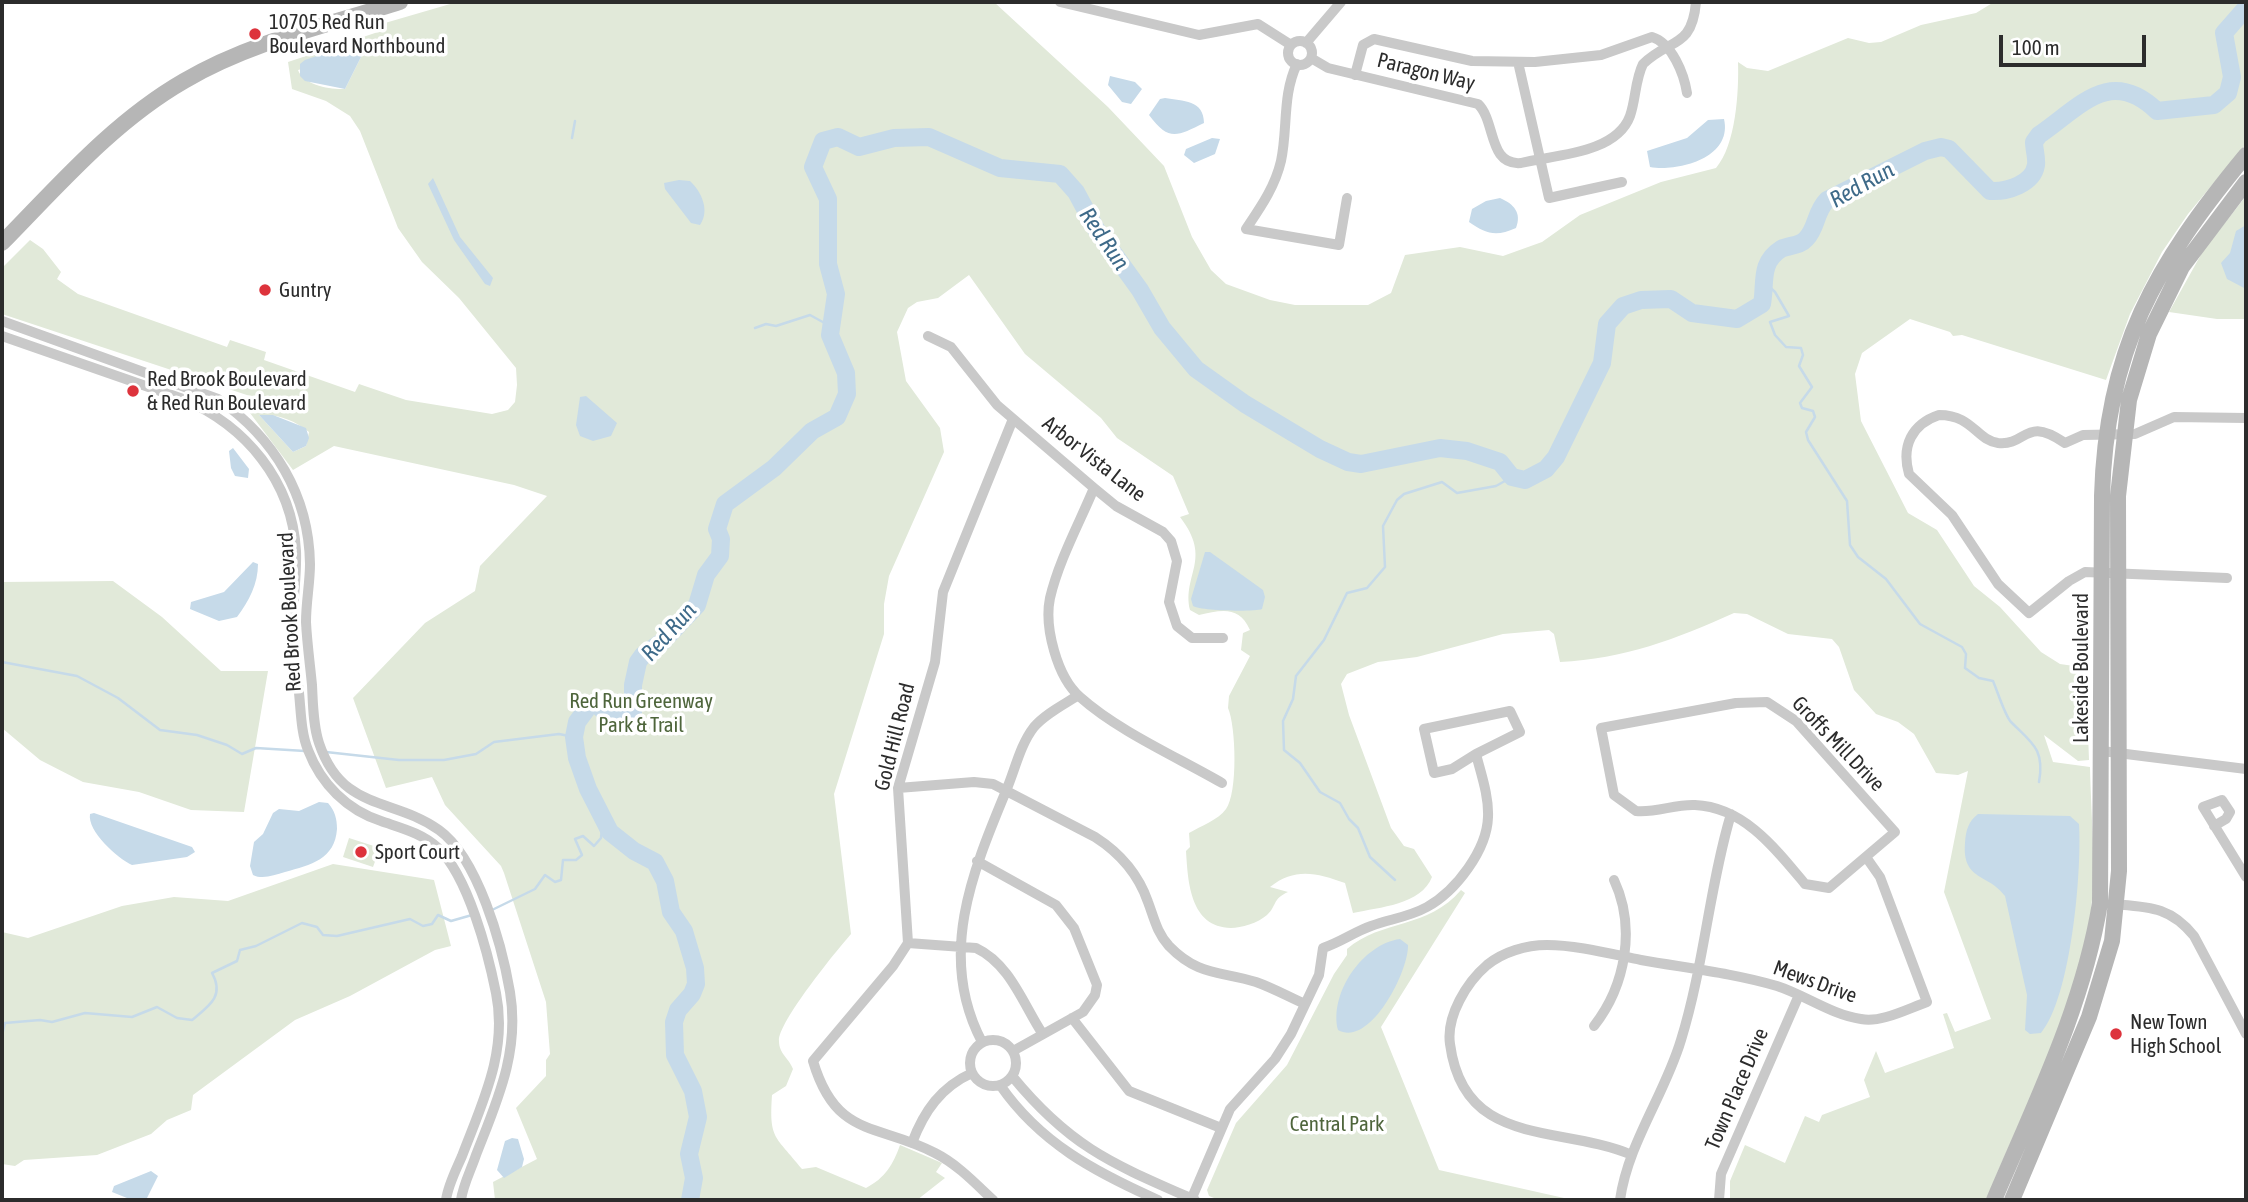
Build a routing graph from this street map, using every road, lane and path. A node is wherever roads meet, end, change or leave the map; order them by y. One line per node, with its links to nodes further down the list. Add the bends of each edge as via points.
1 (400, 2): 20 (main road, via 244,52 168,91 108,137)
2 (1060, 2): 8 (street, via 1199,35 1258,24)
3 (1329, 2): 6 (street)
4 (1341, 2): 6 (street)
5 (1695, 2): 9 (street, Paragon Way, via 1687,35)
6 (1326, 16): 7 (street)
7 (1306, 43): 8 (street); 10 (street)
8 (1291, 45): 12 (street, via 1289,56)
9 (1668, 50): 11 (street, via 1656,38 1647,37 1601,55); 14 (street, via 1682,73); 16 (street, Paragon Way, via 1643,64 1629,120 1617,136)
10 (1311, 58): 12 (street); 13 (street, Paragon Way)
11 (1518, 62): 13 (street, via 1472,61 1374,39 1363,45); 16 (street)
12 (1297, 64): 19 (street, via 1287,92 1279,170 1246,229 1339,245)
13 (1355, 75): 16 (street, Paragon Way, via 1472,102 1487,114 1503,159 1514,163)
14 (1687, 93)
15 (2246, 155): 27 (main road, Lakeside Boulevard, via 2187,229 2150,291 2123,359)
16 (1540, 158): 17 (street, via 1549,198)
17 (1622, 182)
18 (2246, 182): 26 (main road, Lakeside Boulevard, via 2200,239 2165,301 2138,365)
19 (1347, 198)
20 (2, 243)
21 (2, 321): 68 (street, Red Brook Boulevard, via 203,392 243,418 271,449 293,485 307,532 307,640 320,744 336,774 367,800 415,817 460,850 478,884 510,990 513,1044 505,1081)
22 (2, 336): 67 (street, Red Brook Boulevard, via 198,405 235,430 265,463 286,501 294,534 293,640 307,748 321,776 341,798 359,812 430,842 454,867 496,993 498,1050 492,1076)
23 (928, 336): 25 (street, Arbor Vista Lane, via 951,347 989,397)
24 (2246, 418): 26 (street, via 2174,417)
25 (1013, 419): 28 (street, Arbor Vista Lane); 39 (street, Gold Hill Road, via 943,592 935,662)
26 (2123, 435): 27 (street); 30 (main road, Lakeside Boulevard)
27 (2106, 436): 29 (main road, Lakeside Boulevard); 29 (street, via 2083,435 2065,443 2038,430 1995,442 1968,421 1939,415 1916,428 1906,457 1914,481 1952,515 1998,584 2029,613 2069,580 2085,572)
28 (1094, 488): 32 (street, Arbor Vista Lane, via 1171,541 1177,561 1169,602 1177,626 1192,638); 33 (street, via 1049,600 1050,640)
29 (2101, 573): 30 (street); 34 (main road, Lakeside Boulevard)
30 (2118, 573): 31 (street); 35 (main road, Lakeside Boulevard)
31 (2227, 578)
32 (1223, 638)
33 (1077, 695): 38 (street); 40 (street, via 1035,727)
34 (2102, 751): 35 (street); 47 (main road, Lakeside Boulevard)
35 (2119, 753): 37 (street); 48 (main road, Lakeside Boulevard)
36 (1476, 754): 36 (street, via 1452,769 1434,773 1424,729 1510,711 1520,732); 54 (street, via 1488,818 1478,848 1452,889 1426,908 1323,948 1319,975)
37 (2246, 769)
38 (1222, 783)
39 (898, 788): 40 (street, via 984,782); 49 (street, Gold Hill Road)
40 (1006, 790): 44 (street); 54 (street, via 1120,855 1140,883 1161,936 1193,966 1255,982)
41 (1731, 814): 43 (street, Groffs Mill Drive, via 1746,822 1813,888 1837,884); 43 (street, Groffs Mill Drive, via 1693,805 1645,812 1629,808 1614,795 1601,728 1736,702 1767,702 1796,721 1895,832); 52 (street)
42 (2214, 827): 45 (street)
43 (1866, 857): 53 (street, Mews Drive, via 1880,877 1927,1002 1862,1020)
44 (977, 862): 50 (street); 55 (street, via 1039,894 1067,916 1097,985 1090,1004)
45 (2246, 877)
46 (1614, 880): 51 (street, via 1627,923)
47 (2100, 903): 48 (street); 74 (main road, Lakeside Boulevard, via 2073,1012)
48 (2117, 905): 58 (street, via 2160,910 2184,924); 75 (main road, Lakeside Boulevard, via 2102,981)
49 (908, 943): 50 (street); 65 (street, via 813,1061 826,1092 847,1116 879,1134)
50 (959, 947): 57 (street, via 984,952 1003,969); 59 (street, via 964,997)
51 (1622, 956): 52 (street); 56 (street, via 1612,1001); 66 (street, via 1548,944 1502,955 1470,986 1456,1009 1449,1038 1463,1084 1472,1100 1495,1121)
52 (1698, 970): 53 (street, Mews Drive); 66 (street, via 1678,1050)
53 (1799, 995): 73 (street, Town Place Drive, via 1721,1174)
54 (1306, 1004): 64 (street, via 1284,1047 1240,1096)
55 (1072, 1018): 57 (street); 64 (street, via 1129,1091)
56 (1594, 1026)
57 (1042, 1033): 60 (street)
58 (2246, 1034)
59 (982, 1042): 60 (street, via 1001,1040); 61 (street, via 971,1054)
60 (1013, 1051): 62 (street, via 1017,1064)
61 (972, 1073): 63 (street, via 985,1084); 65 (street, via 957,1080 934,1102)
62 (1012, 1076): 63 (street); 71 (street, via 1039,1109 1090,1151)
63 (1000, 1085): 70 (street, via 1054,1145 1104,1176)
64 (1221, 1128): 71 (street)
65 (912, 1143): 69 (street, via 954,1165)
66 (1632, 1155): 72 (street)
67 (446, 1200)
68 (461, 1200)
69 (993, 1200)
70 (1158, 1200)
71 (1193, 1200)
72 (1620, 1200)
73 (1719, 1200)
74 (1994, 1200)
75 (2012, 1200)

